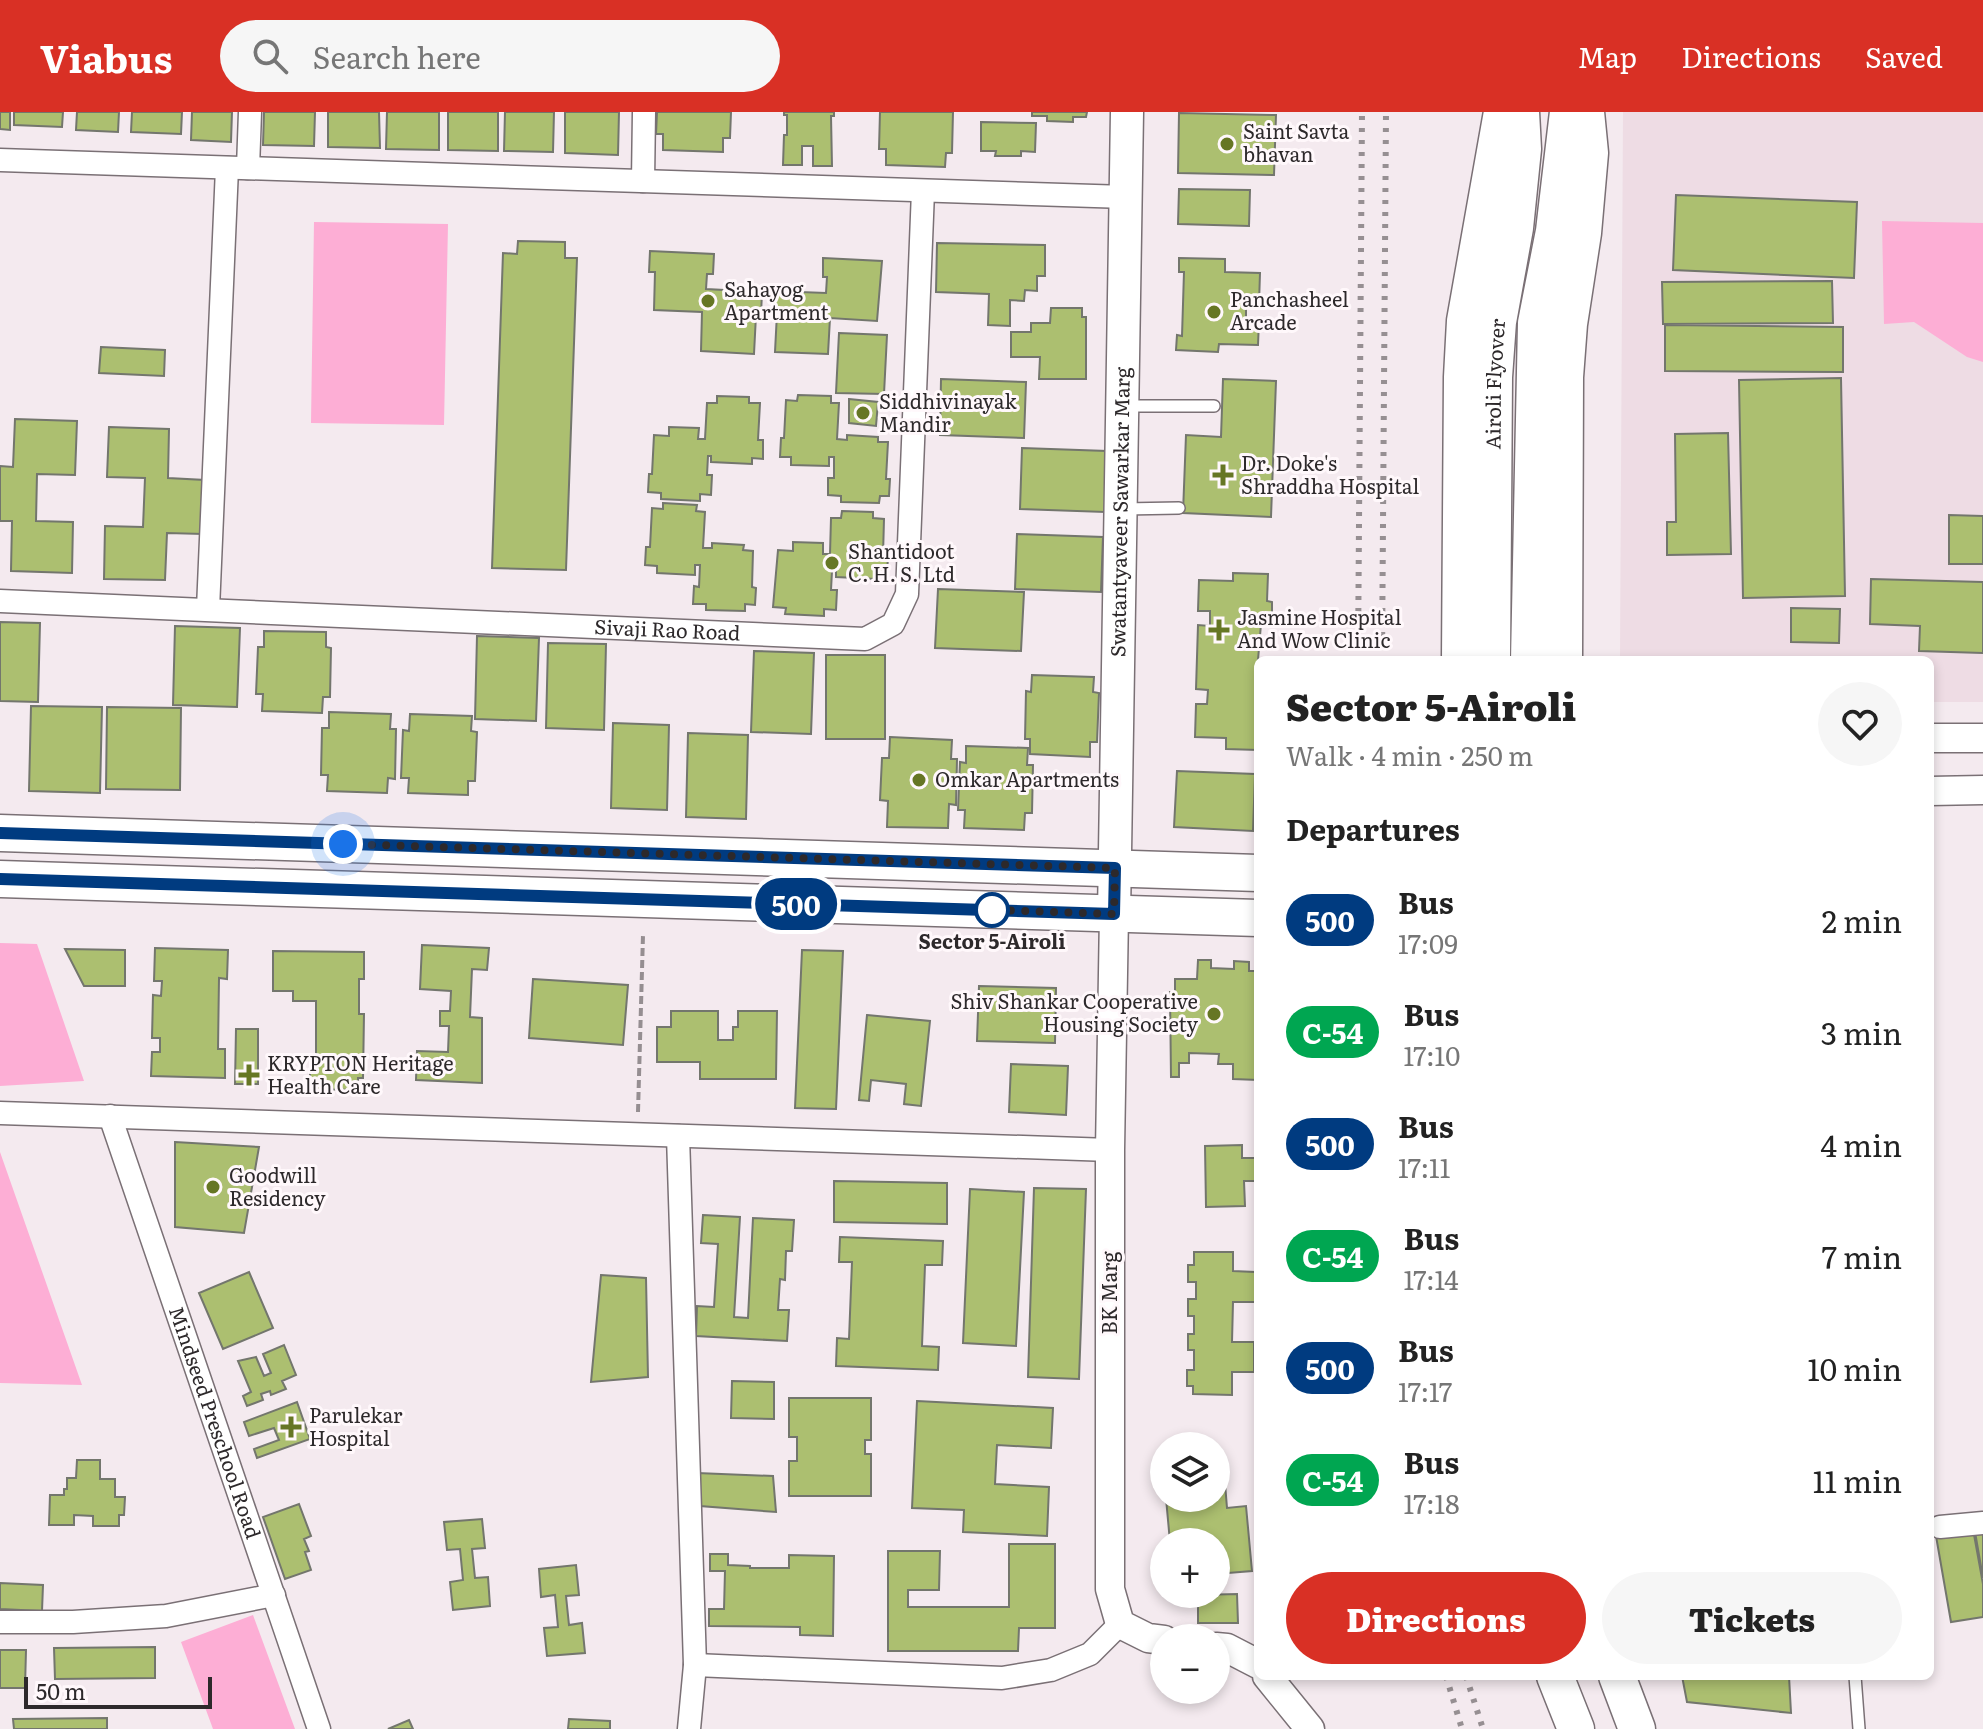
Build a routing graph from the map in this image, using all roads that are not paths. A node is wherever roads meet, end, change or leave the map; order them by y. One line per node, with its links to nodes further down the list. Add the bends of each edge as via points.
1 (250, 112): 9 (street)
2 (644, 112): 10 (street)
3 (1127, 112): 12 (main road, Swatantyaveer Sawarkar Marg)
4 (1502, 112): 19 (main road, via 1465,321)
5 (1521, 112): 20 (main road, Airoli Flyover, via 1515,228 1494,377)
6 (1568, 112): 21 (main road, via 1554,231 1536,323)
7 (1586, 112): 22 (main road, via 1590,153 1565,377)
8 (0, 160): 9 (street)
9 (237, 168): 10 (street); 18 (street)
10 (643, 181): 11 (street)
11 (923, 191): 12 (street); 18 (street, Sivaji Rao Road, via 907,594 893,624 865,639)
12 (1126, 197): 13 (main road, Swatantyaveer Sawarkar Marg)
13 (1123, 406): 14 (lane); 16 (main road, Swatantyaveer Sawarkar Marg)
14 (1214, 406)
15 (1179, 508): 16 (lane)
16 (1121, 510): 28 (main road, Swatantyaveer Sawarkar Marg)
17 (0, 601): 18 (street, Sivaji Rao Road)
18 (208, 609)
19 (1460, 656)
20 (1492, 656)
21 (1529, 656)
22 (1564, 656)
23 (1934, 738): 24 (street)
24 (1983, 738)
25 (1983, 790): 26 (street)
26 (1934, 791)
27 (0, 833): 28 (main road)
28 (1115, 868): 29 (main road); 31 (main road, Swatantyaveer Sawarkar Marg)
29 (1254, 873)
30 (0, 879): 31 (main road)
31 (1114, 914): 32 (main road); 36 (street, BK Marg)
32 (1254, 918)
33 (0, 1113): 34 (street)
34 (110, 1116): 35 (street); 39 (street, Mindseed Preschool Road)
35 (678, 1136): 36 (street); 45 (street)
36 (1110, 1150): 41 (street, BK Marg, via 1110,1589)
37 (1983, 1523): 38 (street)
38 (1940, 1527)
39 (274, 1595): 40 (street, via 166,1616); 50 (street, Mindseed Preschool Road)
40 (0, 1622)
41 (1120, 1624): 42 (street); 45 (street, via 1090,1654 1051,1670 1002,1678)
42 (1150, 1638)
43 (1230, 1650): 44 (street)
44 (1254, 1662)
45 (695, 1665): 51 (street)
46 (1270, 1680): 52 (street)
47 (1557, 1680): 53 (main road)
48 (1619, 1680): 54 (main road)
49 (1855, 1680): 55 (lane)
50 (319, 1729)
51 (689, 1729)
52 (1310, 1729)
53 (1576, 1729)
54 (1637, 1729)
55 (1859, 1729)

